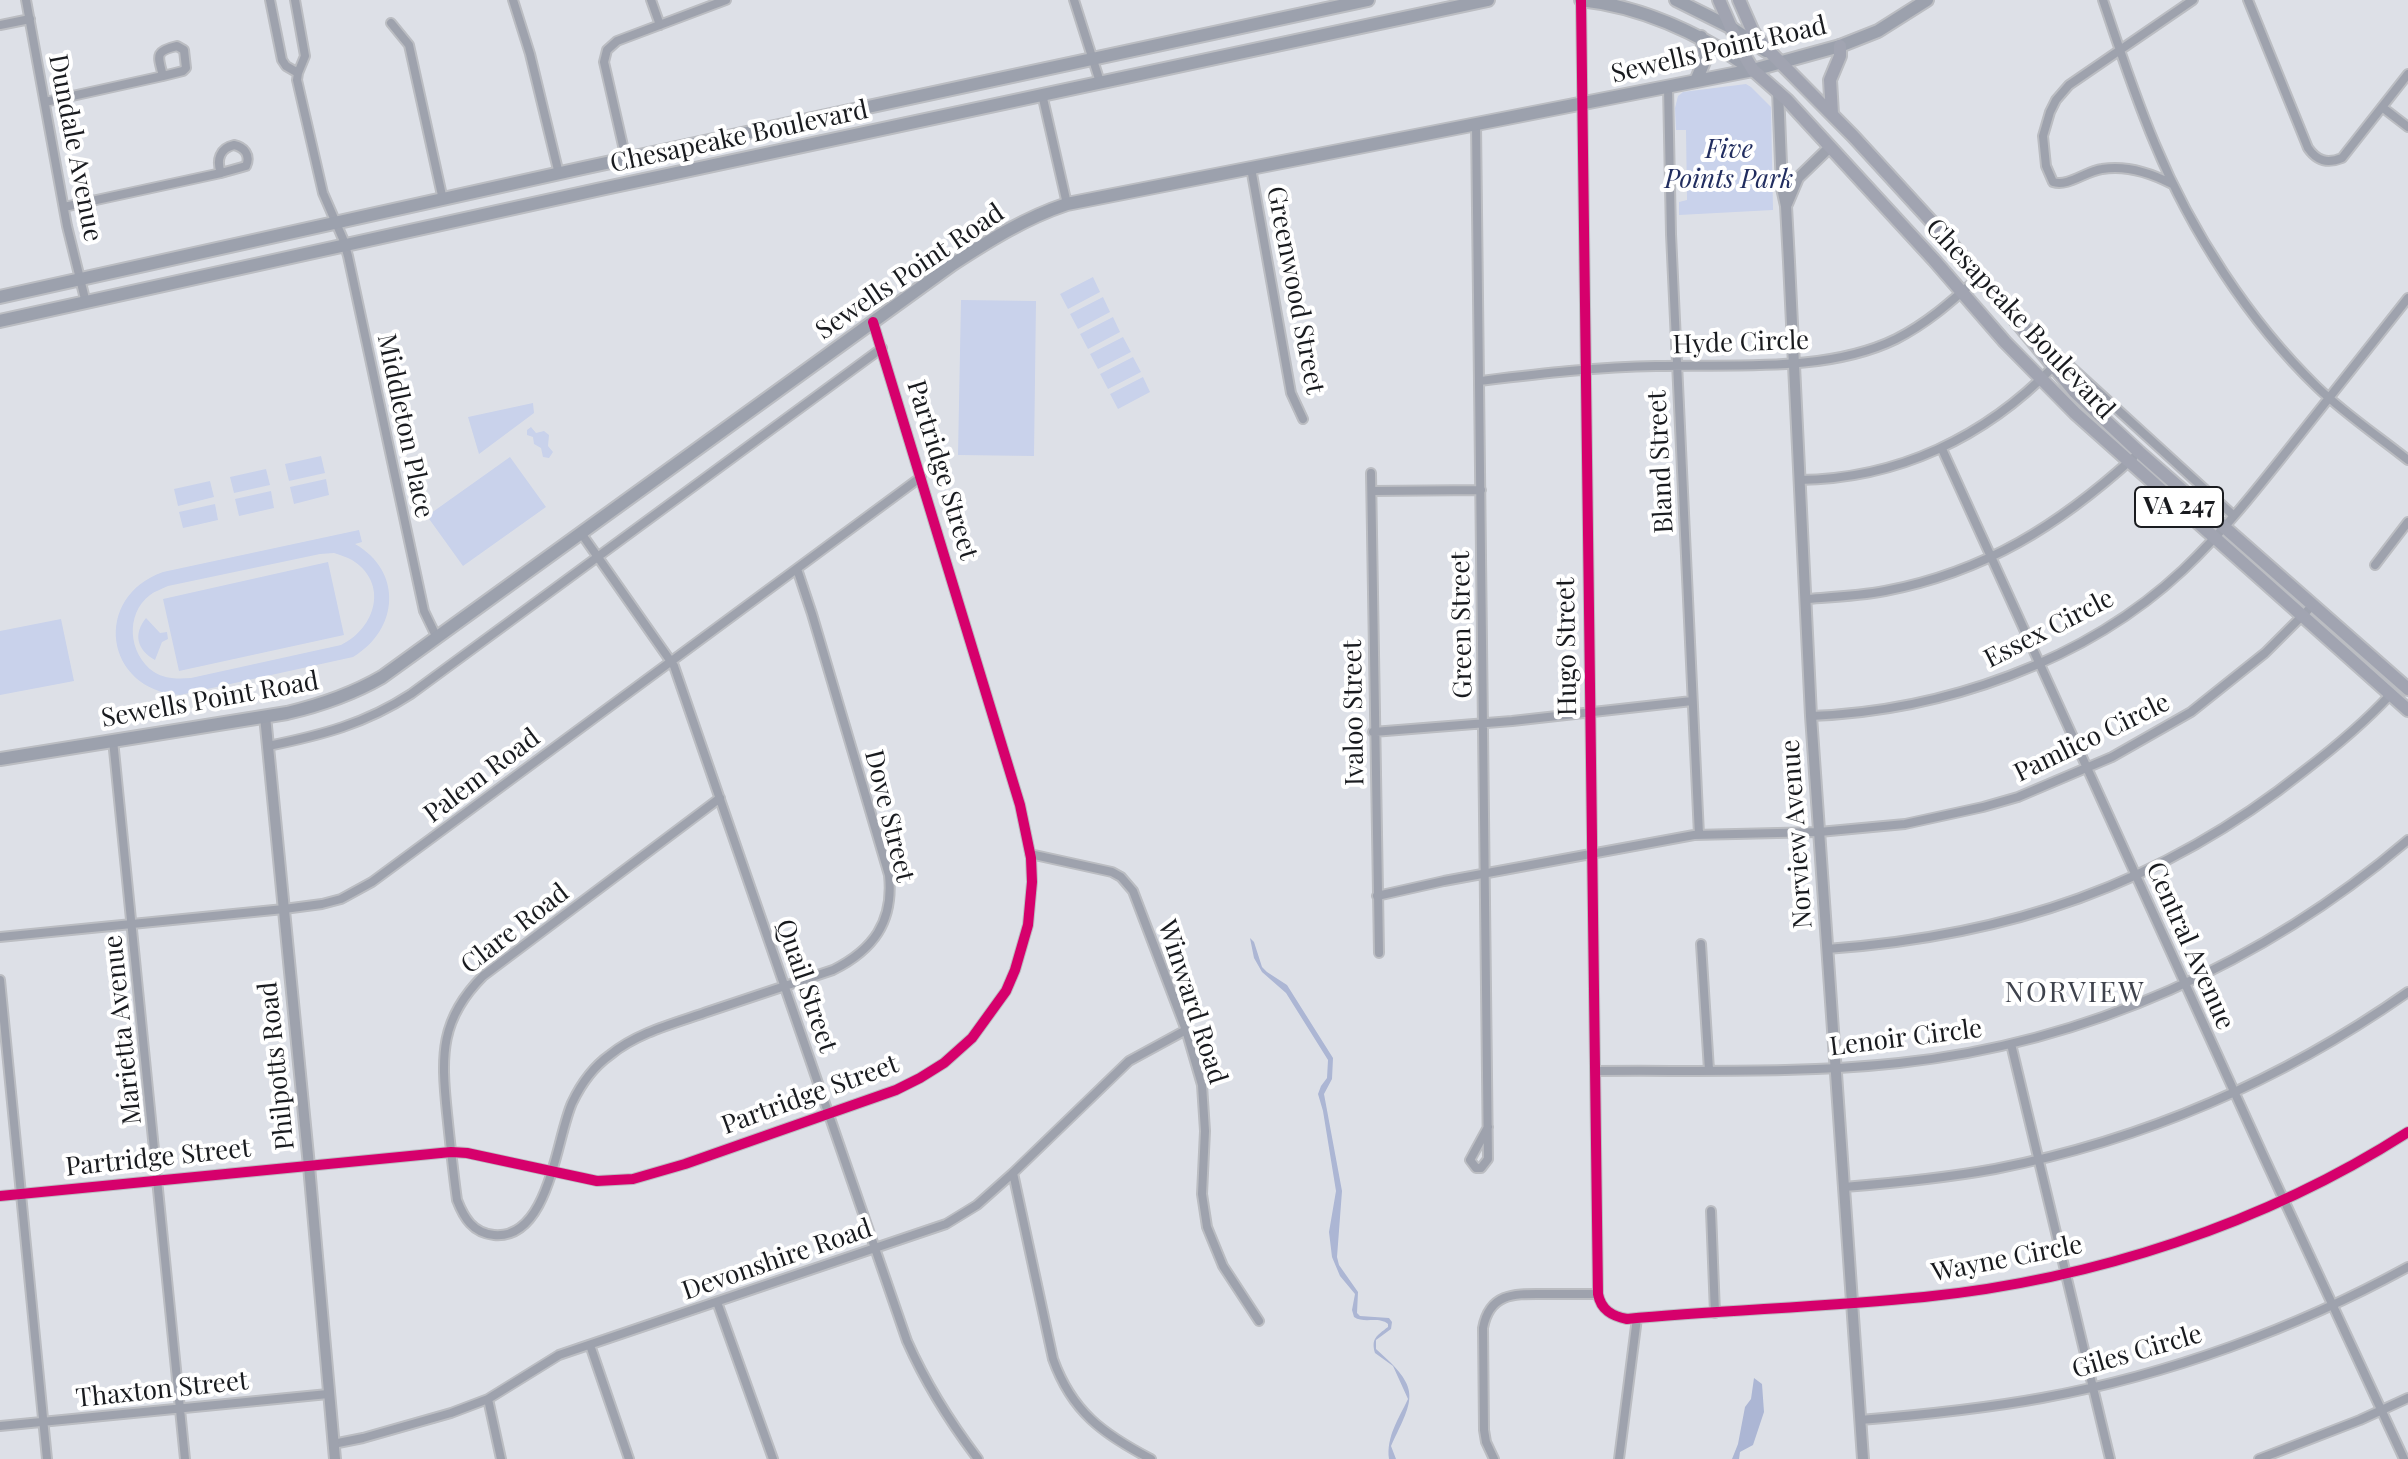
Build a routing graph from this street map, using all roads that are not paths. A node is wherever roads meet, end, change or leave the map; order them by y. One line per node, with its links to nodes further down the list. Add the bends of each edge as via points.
1 (26, 0): 18 (street, Dundale Avenue)
2 (270, 0): 29 (street, via 282,60)
3 (295, 0): 29 (street, via 305,56)
4 (513, 0): 47 (street)
5 (651, 0): 21 (street)
6 (726, 0): 21 (street)
7 (1074, 0): 26 (street)
8 (1368, 0): 26 (main road, Chesapeake Boulevard)
9 (1483, 0): 33 (main road, Chesapeake Boulevard)
10 (1581, 0): 23 (main road, Chesapeake Boulevard, via 1643,13); 38 (street, Hugo Street)
11 (1676, 0): 22 (main road, Chesapeake Boulevard)
12 (1719, 0): 22 (main road, VA 247)
13 (1739, 0): 27 (main road, VA 247, via 1753,32)
14 (1927, 0): 24 (main road, Sewells Point Road, via 1878,31)
15 (2103, 0): 25 (street)
16 (2193, 0): 25 (street)
17 (2248, 0): 39 (street, via 2313,155 2326,162 2342,158)
18 (30, 19): 20 (street); 37 (street, Dundale Avenue)
19 (391, 23): 49 (street, via 409,45)
20 (0, 25)
21 (660, 25): 44 (street, via 612,44 604,55)
22 (1730, 27): 27 (main road, Chesapeake Boulevard); 28 (main road, VA 247)
23 (1701, 37): 28 (main road, Chesapeake Boulevard); 32 (main road, via 1706,57)
24 (1840, 46): 27 (main road, Sewells Point Road); 40 (main road, via 1830,80)
25 (2120, 50): 48 (street); 48 (street, via 2069,85 2050,112 2043,136 2049,178 2063,184 2117,168)
26 (1093, 59): 33 (street); 44 (main road, Chesapeake Boulevard)
27 (1782, 62): 28 (main road, Sewells Point Road); 40 (main road, Chesapeake Boulevard / VA 247)
28 (1753, 70): 32 (main road, Sewells Point Road); 35 (main road, Chesapeake Boulevard / VA 247)
29 (298, 73): 53 (street, Middleton Place, via 323,193)
30 (2408, 74): 39 (street)
31 (163, 76): 37 (street)
32 (1696, 81): 34 (main road, Sewells Point Road)
33 (1100, 82): 36 (main road, Chesapeake Boulevard)
34 (1668, 87): 38 (main road, Sewells Point Road); 66 (street, Bland Street)
35 (1778, 91): 43 (main road, Chesapeake Boulevard / VA 247); 51 (street, Norview Avenue)
36 (1042, 94): 50 (street); 54 (main road, Chesapeake Boulevard)
37 (45, 102): 52 (street, Dundale Avenue)
38 (1581, 103): 41 (main road, Sewells Point Road); 68 (street, Hugo Street)
39 (2382, 107): 42 (street)
40 (1832, 114): 55 (main road, Chesapeake Boulevard / VA 247)
41 (1476, 124): 45 (main road, Sewells Point Road); 70 (street, Green Street)
42 (2408, 127)
43 (1830, 147): 51 (street, via 1798,178); 57 (main road, Chesapeake Boulevard / VA 247)
44 (626, 159): 47 (main road, Chesapeake Boulevard)
45 (1251, 168): 50 (main road, Sewells Point Road); 72 (street, Greenwood Street, via 1291,393)
46 (221, 173): 52 (street)
47 (559, 174): 49 (main road, Chesapeake Boulevard)
48 (2173, 184): 71 (street, via 2216,261 2267,332)
49 (443, 200): 53 (main road, Chesapeake Boulevard)
50 (1067, 204): 63 (main road, Sewells Point Road, via 993,238)
51 (1786, 206): 65 (street, Norview Avenue)
52 (64, 207): 56 (street, Dundale Avenue)
53 (335, 223): 54 (street, Middleton Place); 56 (main road, Chesapeake Boulevard)
54 (345, 246): 61 (main road, Chesapeake Boulevard); 94 (street, Middleton Place, via 424,611)
55 (1979, 277): 57 (street, Hyde Circle); 60 (main road, Chesapeake Boulevard / VA 247)
56 (80, 280): 58 (main road, Chesapeake Boulevard); 61 (street, Dundale Avenue)
57 (1962, 292): 65 (street, Hyde Circle, via 1895,339 1840,358); 69 (main road, Chesapeake Boulevard / VA 247)
58 (0, 297)
59 (2408, 298): 71 (street, Essex Circle)
60 (2000, 301): 67 (main road, Chesapeake Boulevard / VA 247); 82 (street)
61 (86, 303): 62 (main road, Chesapeake Boulevard)
62 (0, 321)
63 (873, 322): 64 (street, Partridge Street); 85 (main road, Sewells Point Road)
64 (882, 348): 78 (street, Partridge Street); 87 (street, Sewells Point Road)
65 (1794, 362): 66 (street, Hyde Circle); 79 (street, Norview Avenue)
66 (1677, 366): 68 (street, Hyde Circle); 99 (street, Bland Street)
67 (2053, 367): 69 (street); 74 (main road, Chesapeake Boulevard / VA 247)
68 (1586, 368): 70 (street, Hyde Circle); 101 (street, Hugo Street)
69 (2041, 379): 73 (street, via 1985,425); 76 (main road, Chesapeake Boulevard / VA 247)
70 (1480, 381): 80 (street, Green Street)
71 (2329, 398): 75 (street); 82 (street, Essex Circle)
72 (1303, 419)
73 (1942, 449): 79 (street, via 1877,471); 88 (street, Central Avenue)
74 (2139, 452): 76 (street); 84 (main road, Chesapeake Boulevard / VA 247)
75 (2408, 460)
76 (2129, 462): 86 (main road, Chesapeake Boulevard / VA 247); 88 (street, via 2077,507)
77 (1371, 473): 81 (street, Ivaloo Street)
78 (921, 477): 90 (street, Palem Road); 115 (street, Partridge Street, via 1020,805)
79 (1799, 480): 91 (street, Norview Avenue)
80 (1481, 490): 81 (street); 104 (street, Green Street)
81 (1372, 491): 105 (street, Ivaloo Street)
82 (2234, 516): 84 (street, Essex Circle)
83 (2408, 522): 89 (street)
84 (2224, 528): 86 (street, Essex Circle); 92 (main road, Chesapeake Boulevard / VA 247)
85 (581, 533): 87 (street, Quail Street); 94 (main road, Sewells Point Road)
86 (2214, 539): 93 (main road, Chesapeake Boulevard / VA 247); 96 (street, Essex Circle, via 2125,615)
87 (598, 557): 95 (street, Quail Street); 107 (street, Sewells Point Road, via 391,707 340,730)
88 (1991, 557): 91 (street, via 1886,590); 96 (street, Central Avenue)
89 (2375, 565)
90 (797, 569): 95 (street, Palem Road); 127 (street, Dove Street, via 890,889 884,921 860,954 833,970)
91 (1805, 599): 103 (street, Norview Avenue)
92 (2312, 606): 93 (street, Pamlico Circle); 97 (main road, Chesapeake Boulevard / VA 247)
93 (2302, 616): 98 (main road, Chesapeake Boulevard / VA 247); 109 (street, Pamlico Circle, via 2191,712)
94 (437, 638): 102 (main road, Sewells Point Road, via 356,692 316,707)
95 (672, 662): 110 (street, Quail Street); 119 (street, Palem Road, via 372,882 341,899)
96 (2039, 663): 103 (street, Essex Circle, via 1920,703); 109 (street, Central Avenue)
97 (2408, 689)
98 (2390, 695): 100 (main road, Chesapeake Boulevard / VA 247); 117 (street, via 2285,786 2235,821)
99 (1692, 701): 101 (street); 112 (street, Bland Street)
100 (2408, 710)
101 (1589, 713): 104 (street); 114 (street, Hugo Street)
102 (265, 716): 106 (main road, Sewells Point Road); 107 (street, Philpotts Road)
103 (1811, 716): 111 (street, Norview Avenue)
104 (1483, 724): 105 (street); 116 (street, Green Street)
105 (1373, 732): 118 (street, Ivaloo Street)
106 (113, 740): 108 (main road, Sewells Point Road); 120 (street, Marietta Avenue)
107 (268, 746): 119 (street, Philpotts Road)
108 (0, 759)
109 (2087, 769): 111 (street, Pamlico Circle, via 1970,811); 117 (street, Central Avenue)
110 (720, 798): 127 (street, Quail Street); 138 (street, Clare Road, via 467,992 451,1021 443,1054)
111 (1819, 832): 112 (street, Pamlico Circle); 123 (street, Norview Avenue)
112 (1699, 835): 114 (street, Pamlico Circle)
113 (2408, 840): 126 (street, Lenoir Circle, via 2286,930)
114 (1592, 852): 116 (street, Pamlico Circle); 133 (street, Hugo Street)
115 (1030, 854): 129 (street, Winward Road, via 1112,872 1130,886); 135 (street, Partridge Street, via 1031,901 1023,948 1006,991 988,1018 962,1048 920,1078)
116 (1486, 873): 118 (street, Pamlico Circle); 136 (street, Green Street)
117 (2136, 875): 123 (street, via 2002,923 1913,941); 126 (street, Central Avenue)
118 (1377, 896): 124 (street, Ivaloo Street)
119 (284, 909): 120 (street, Palem Road); 140 (street, Philpotts Road)
120 (132, 924): 121 (street, Palem Road); 143 (street, Marietta Avenue)
121 (0, 937)
122 (1701, 944): 132 (street)
123 (1827, 949): 131 (street, Norview Avenue)
124 (1379, 953)
125 (0, 980): 145 (street)
126 (2186, 984): 130 (street, Lenoir Circle, via 2103,1017); 134 (street, Central Avenue)
127 (785, 986): 135 (street, Quail Street); 141 (street, Dove Street, via 637,1037 606,1057 574,1099)
128 (2408, 992): 134 (street, via 2303,1059)
129 (1186, 1030): 142 (street, Devonshire Road, via 1129,1061); 158 (street, Winward Road, via 1205,1105 1202,1194 1207,1227 1223,1266)
130 (2011, 1044): 131 (street, Lenoir Circle); 139 (street)
131 (1835, 1069): 132 (street, Lenoir Circle); 144 (street, Norview Avenue)
132 (1709, 1070): 133 (street, Lenoir Circle)
133 (1595, 1071): 152 (street, Hugo Street)
134 (2235, 1092): 139 (street, via 2147,1128); 147 (street, Central Avenue)
135 (829, 1114): 141 (street, Partridge Street, via 633,1179 597,1181); 149 (street, Quail Street)
136 (1488, 1127)
137 (2408, 1132): 147 (street, Wayne Circle)
138 (451, 1152): 140 (street, Partridge Street); 141 (street, Partridge Street); 141 (street, Clare Road, via 461,1211 483,1233 508,1234 525,1225 538,1208)
139 (2039, 1159): 144 (street); 151 (street)
140 (309, 1166): 143 (street, Partridge Street); 161 (street, Philpotts Road)
141 (550, 1172)
142 (1013, 1173): 149 (street, Devonshire Road, via 946,1224); 177 (street, via 1059,1375 1096,1426)
143 (158, 1181): 145 (street, Partridge Street); 164 (street, Marietta Avenue)
144 (1844, 1187): 154 (street, Norview Avenue)
145 (21, 1194): 146 (street, Partridge Street); 167 (street)
146 (0, 1196)
147 (2284, 1199): 151 (street, Wayne Circle, via 2155,1248); 155 (street, Central Avenue)
148 (1711, 1211): 156 (street)
149 (875, 1249): 153 (street, Devonshire Road); 176 (street, Quail Street, via 916,1363)
150 (2408, 1267): 155 (street, Giles Circle)
151 (2066, 1273): 154 (street, Wayne Circle, via 1977,1290); 160 (street)
152 (1598, 1294): 157 (street, Wayne Circle, via 1613,1315); 178 (street, via 1509,1296 1487,1312 1484,1430)
153 (717, 1302): 159 (street, Devonshire Road); 175 (street)
154 (1852, 1302): 156 (street, Wayne Circle); 166 (street, Norview Avenue)
155 (2332, 1304): 160 (street, Giles Circle, via 2224,1348); 165 (street, Central Avenue)
156 (1715, 1313): 157 (street, Wayne Circle)
157 (1637, 1318): 179 (street)
158 (1259, 1321)
159 (590, 1345): 163 (street, Devonshire Road, via 544,1363); 174 (street)
160 (2092, 1387): 166 (street, Giles Circle, via 1990,1406); 181 (street)
161 (328, 1394): 164 (street, Thaxton Street); 169 (street, Philpotts Road)
162 (2408, 1398): 165 (street)
163 (488, 1399): 169 (street, Devonshire Road); 173 (street)
164 (180, 1408): 167 (street, Thaxton Street); 171 (street, Marietta Avenue)
165 (2382, 1410): 182 (street); 183 (street, Central Avenue)
166 (1860, 1420): 180 (street, Norview Avenue)
167 (43, 1421): 168 (street, Thaxton Street); 170 (street)
168 (0, 1426)
169 (333, 1444): 172 (street, Philpotts Road)
170 (47, 1459)
171 (185, 1459)
172 (335, 1459)
173 (501, 1459)
174 (629, 1459)
175 (773, 1459)
176 (978, 1459)
177 (1151, 1459)
178 (1494, 1459)
179 (1619, 1459)
180 (1863, 1459)
181 (2110, 1459)
182 (2259, 1459)
183 (2404, 1459)

